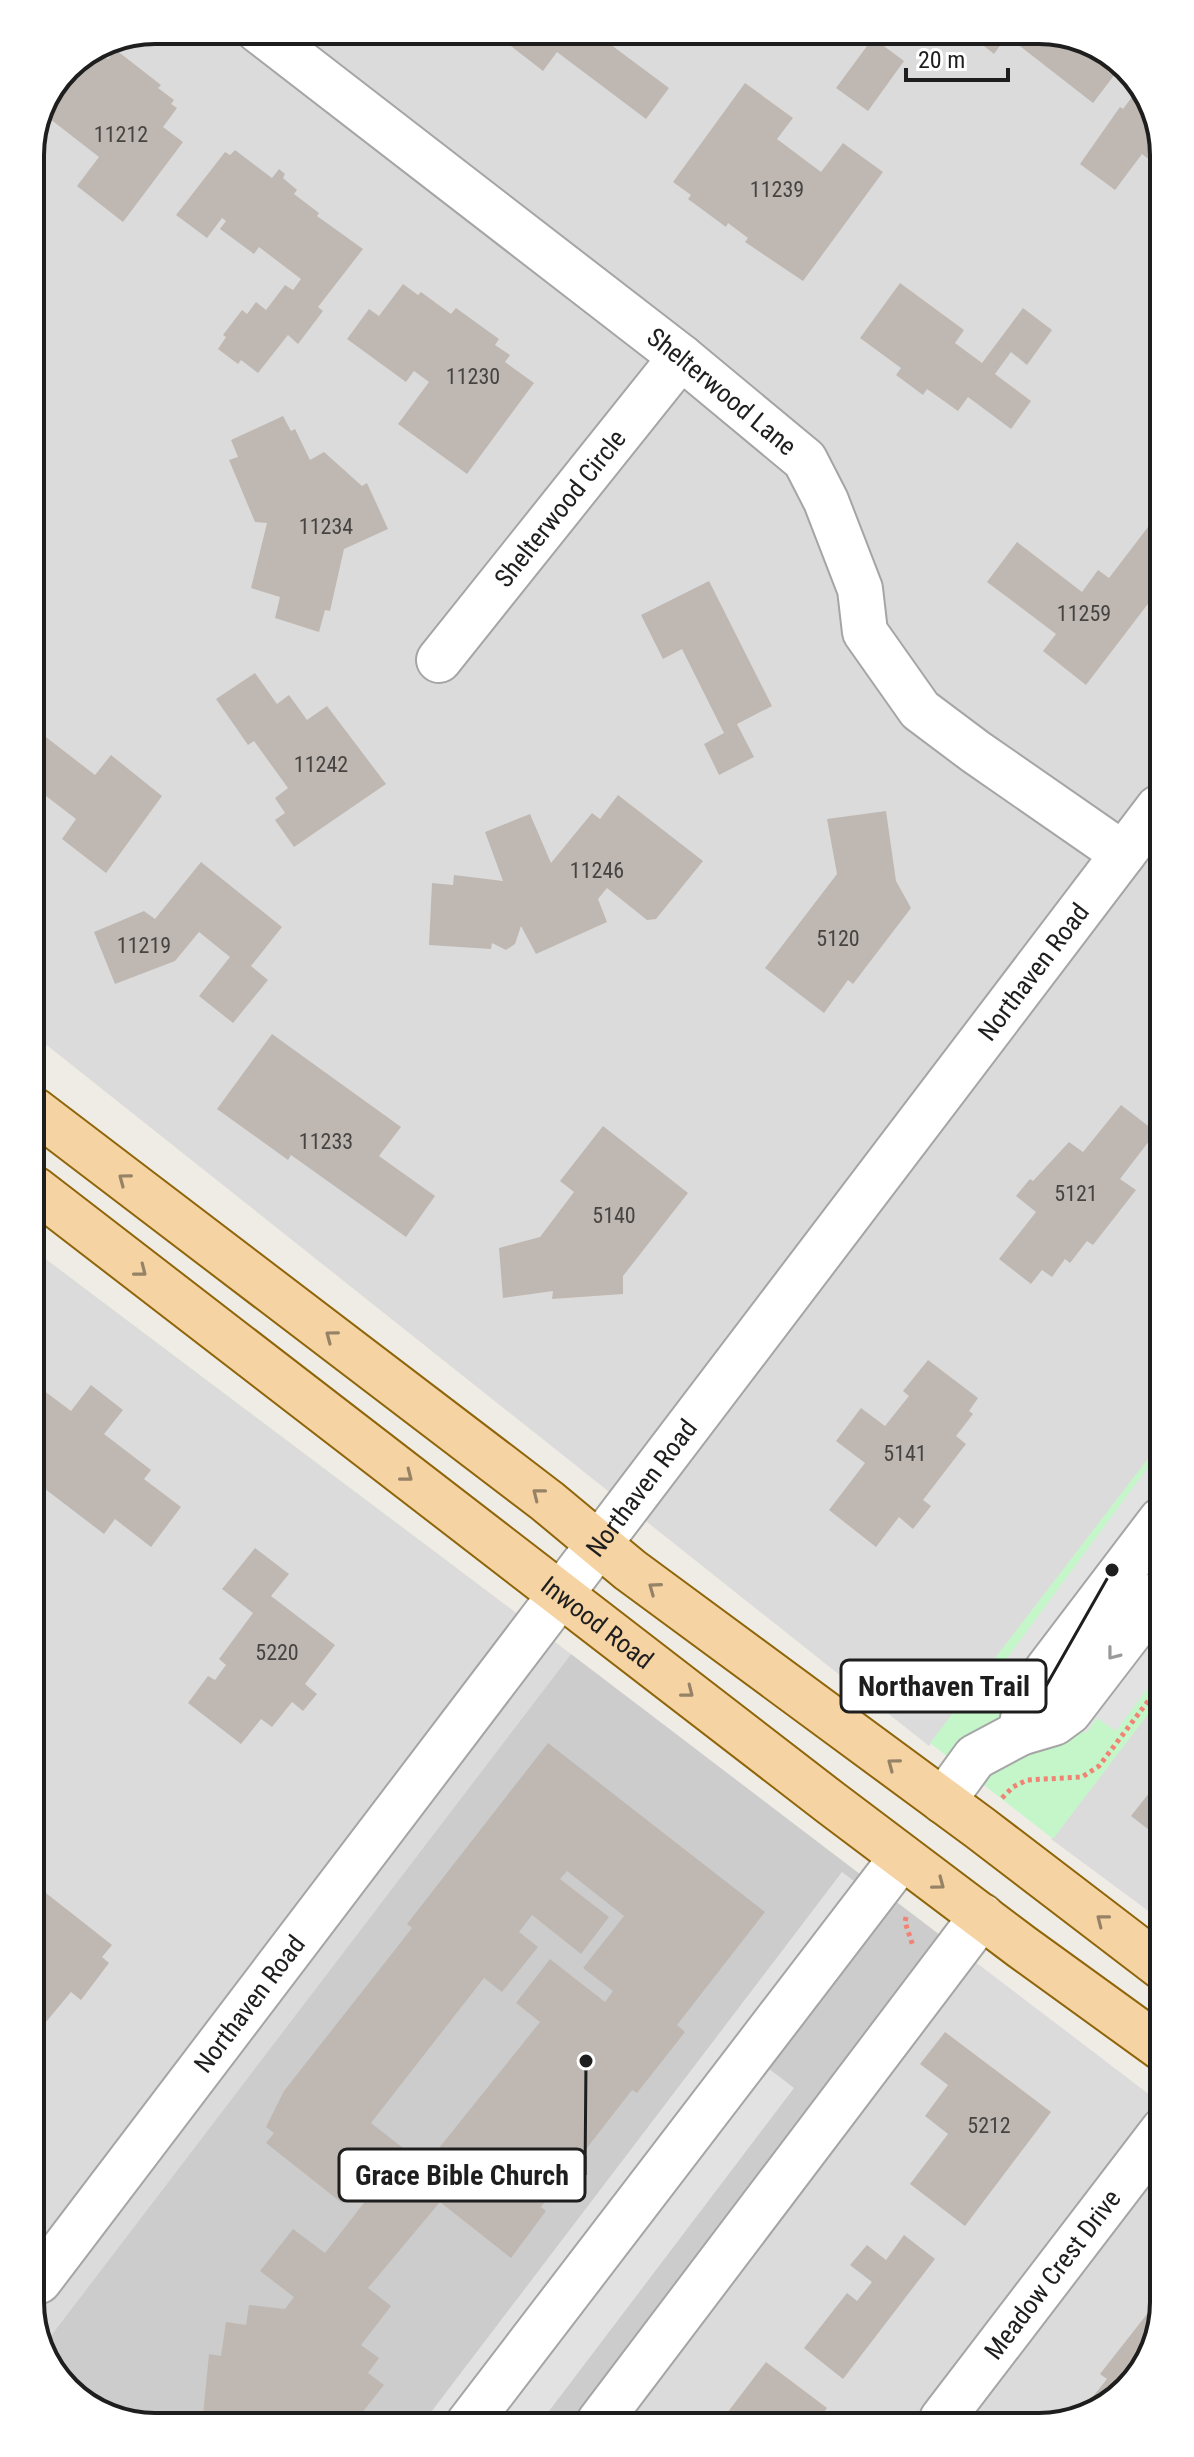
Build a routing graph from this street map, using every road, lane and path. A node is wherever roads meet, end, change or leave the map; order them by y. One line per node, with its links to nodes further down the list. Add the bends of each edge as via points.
1 (276, 44): 2 (street, Shelterwood Lane)
2 (681, 357): 3 (street, Shelterwood Circle); 5 (street, Shelterwood Lane, via 805,460 860,589 865,632 920,710)
3 (439, 660)
4 (1150, 819): 5 (street, Northaven Road)
5 (1123, 854): 9 (street, Northaven Road)
6 (44, 1118): 9 (main road, one-way to 6, via 547,1501)
7 (44, 1196): 10 (main road, Inwood Road, one-way to 10)
8 (1150, 1534): 13 (street, via 1047,1670 1026,1705)
9 (597, 1545): 10 (street, Northaven Road); 15 (main road, one-way to 9)
10 (560, 1593): 16 (main road, Inwood Road, one-way to 16); 21 (street, Northaven Road)
11 (1150, 1606): 13 (street, one-way to 13, via 1069,1712 1054,1723)
12 (1150, 1699): 14 (path, via 1099,1766 1082,1777 1027,1780)
13 (1020, 1733): 15 (street, via 975,1757)
14 (1004, 1795)
15 (943, 1801): 18 (main road, one-way to 15)
16 (902, 1857): 17 (main road, Inwood Road, one-way to 17); 22 (street)
17 (982, 1916): 19 (main road, Inwood Road); 23 (street)
18 (1150, 1958)
19 (1150, 2039)
20 (1150, 2155): 24 (street, Meadow Crest Drive)
21 (44, 2274)
22 (476, 2413)
23 (606, 2413)
24 (947, 2413)

